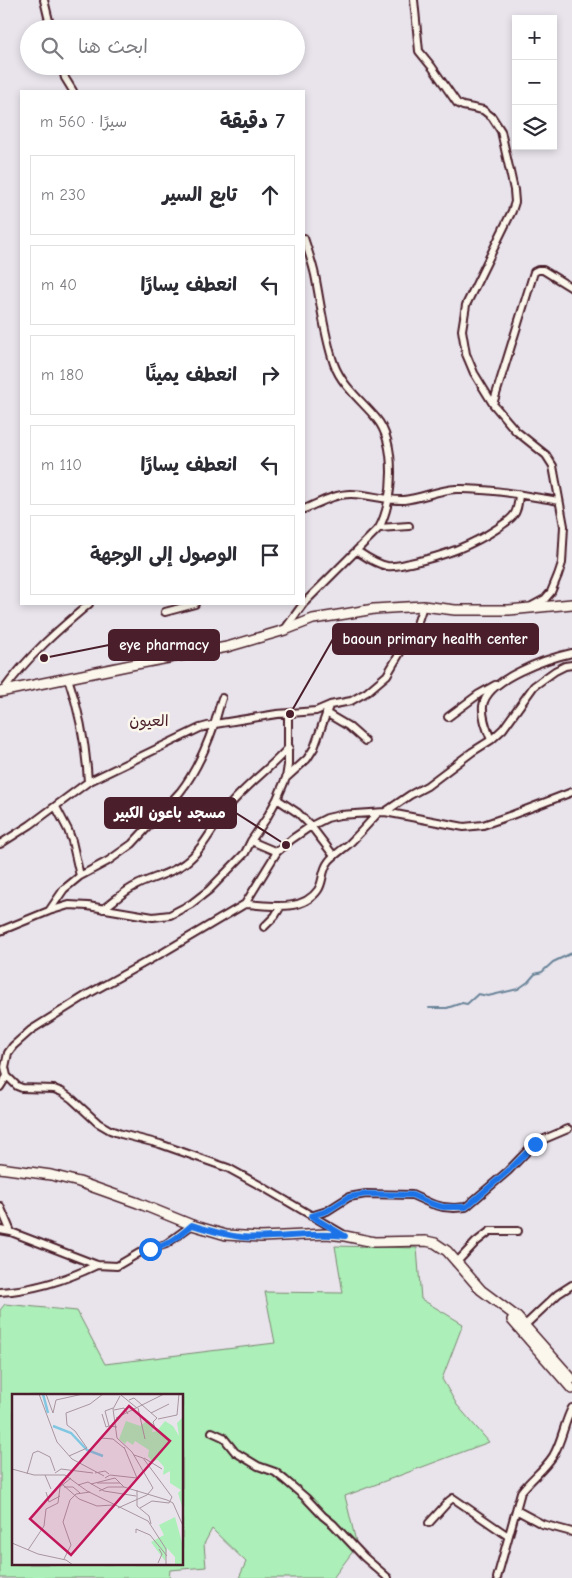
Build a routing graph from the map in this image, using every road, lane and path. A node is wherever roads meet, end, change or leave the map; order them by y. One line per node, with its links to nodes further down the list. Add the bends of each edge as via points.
1 (44, 0): 3 (street)
2 (414, 0): 8 (street, via 419,51 457,103 483,110 499,126 514,190 512,211 476,282 463,316 466,354)
3 (49, 20)
4 (64, 75): 5 (street)
5 (72, 90)
6 (305, 241): 10 (street, via 335,366 346,384 376,418 385,435 390,456)
7 (572, 288): 8 (street, via 542,270 534,272)
8 (492, 404): 11 (street, via 516,431 550,460)
9 (520, 494): 10 (street, via 457,489); 11 (street); 15 (street, via 513,517 487,535 450,552 397,566 377,563)
10 (388, 500): 12 (street, via 350,494); 14 (street)
11 (559, 501): 22 (street, via 564,531 562,562 555,586 545,600)
12 (305, 509)
13 (409, 526): 14 (street)
14 (379, 528): 15 (street)
15 (357, 551): 16 (street)
16 (305, 601)
17 (572, 604): 22 (street)
18 (89, 605): 29 (street, via 31,656)
19 (190, 605): 23 (street)
20 (302, 605): 24 (street)
21 (423, 606): 22 (street, via 455,610); 24 (street, via 312,619); 31 (street, via 417,624 386,675 351,701)
22 (526, 609)
23 (165, 612)
24 (285, 630): 27 (street, via 227,647)
25 (572, 653): 28 (street, via 538,662)
26 (572, 665): 36 (street, via 555,671 534,686 509,722)
27 (68, 678): 29 (street); 40 (street, via 83,730)
28 (500, 682): 34 (street); 36 (street, via 487,696 483,706)
29 (2, 692)
30 (222, 698): 35 (street)
31 (330, 706): 32 (street); 33 (street)
32 (326, 713): 37 (street); 39 (street, via 314,748)
33 (288, 714): 35 (street); 38 (street)
34 (448, 717)
35 (215, 724): 40 (street, via 177,738); 50 (street, via 190,779 173,801 132,844)
36 (491, 740): 44 (street, via 428,786)
37 (365, 741)
38 (288, 747): 39 (street); 53 (street, via 230,804 193,857 177,869 128,889)
39 (286, 778): 42 (street)
40 (88, 782): 43 (street)
41 (572, 792): 44 (street, via 483,825 464,826)
42 (277, 799): 45 (street); 46 (street)
43 (56, 806): 47 (street); 50 (street, via 72,841)
44 (381, 813): 45 (street, via 340,815); 49 (street)
45 (311, 826): 48 (street); 49 (street)
46 (251, 841): 48 (street); 53 (street, via 245,853 204,894 170,915 153,917)
47 (0, 844)
48 (277, 852): 51 (street)
49 (334, 856): 52 (street, via 324,868 317,891 302,902)
50 (80, 876): 54 (street, via 64,889)
51 (245, 904): 52 (street); 57 (street, via 31,1030 8,1053)
52 (281, 906): 55 (street)
53 (103, 909): 54 (street, via 69,905)
54 (49, 910): 56 (street)
55 (264, 927)
56 (0, 930)
57 (7, 1076): 58 (street); 62 (street, via 22,1088 62,1092 110,1130 228,1168)
58 (0, 1086)
59 (568, 1128): 62 (street, via 535,1144 466,1207 443,1207 412,1195 366,1194 349,1197 327,1211)
60 (0, 1168): 63 (street, via 79,1182)
61 (0, 1206): 66 (street)
62 (311, 1216): 67 (street)
63 (192, 1225): 67 (street, via 241,1237); 69 (street, via 172,1241 131,1256 122,1264)
64 (0, 1230): 66 (street)
65 (518, 1231): 68 (street, via 490,1231)
66 (11, 1232): 69 (street)
67 (345, 1236): 68 (street, via 374,1242 435,1243)
68 (456, 1263): 72 (street, via 480,1290)
69 (97, 1265): 71 (street, via 39,1287)
70 (572, 1285): 72 (street)
71 (0, 1292)
72 (522, 1327): 73 (street); 74 (street)
73 (572, 1379)
74 (572, 1389)
75 (572, 1408): 77 (street, via 554,1455 521,1492)
76 (212, 1432): 81 (street, via 224,1437 235,1452 285,1480)
77 (516, 1510): 79 (street, via 542,1524); 80 (street)
78 (429, 1523): 80 (street, via 453,1498)
79 (572, 1532)
80 (508, 1536): 82 (street)
81 (388, 1578)
82 (497, 1578)

